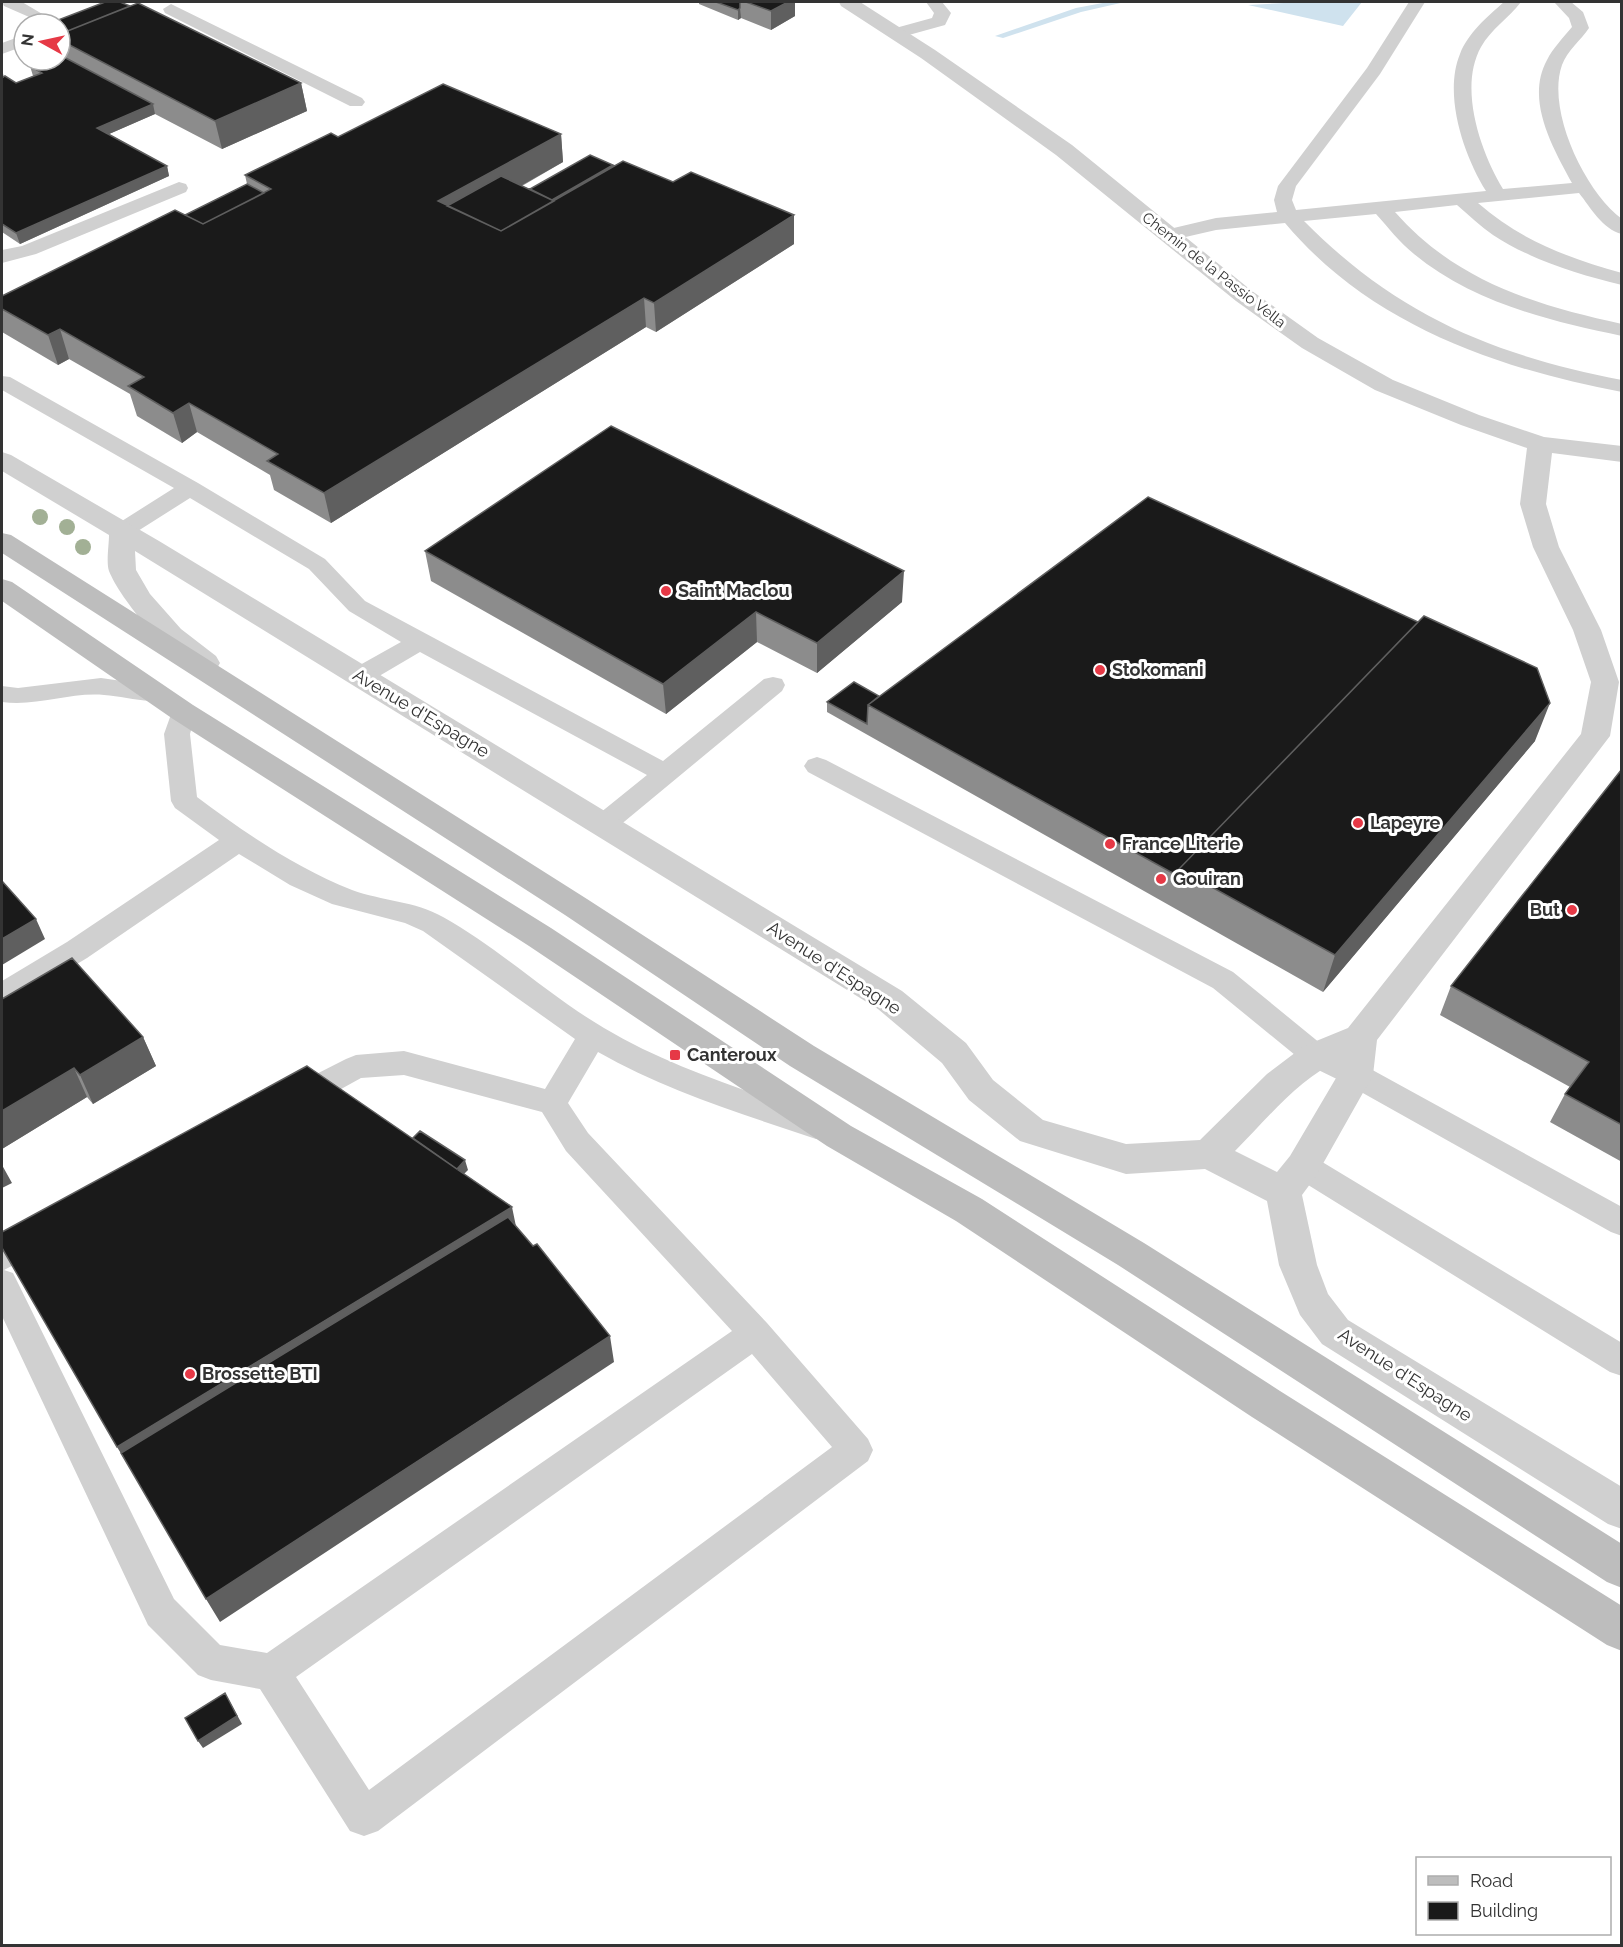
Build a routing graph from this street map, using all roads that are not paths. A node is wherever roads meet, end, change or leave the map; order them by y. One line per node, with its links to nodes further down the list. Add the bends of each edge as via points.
1 (10, 2): 10 (lane)
2 (190, 2): 9 (lane)
3 (848, 2): 11 (street, Chemin de la Passio Vella)
4 (934, 2): 11 (lane, via 943,13 939,21)
5 (1417, 2): 18 (lane, via 1374,70 1287,186 1283,200)
6 (1513, 2): 15 (lane, via 1484,29 1468,56 1462,95 1468,134)
7 (1562, 2): 13 (lane, via 1577,16 1581,28 1554,63 1548,88 1551,117)
8 (151, 9): 9 (lane)
9 (171, 9): 12 (lane)
10 (30, 12)
11 (898, 33): 20 (street, Chemin de la Passio Vella, via 1064,150)
12 (356, 102)
13 (1584, 187): 15 (lane); 19 (lane, via 1607,218)
14 (179, 188): 21 (lane)
15 (1498, 196): 16 (lane)
16 (1462, 200): 17 (lane); 22 (lane, via 1498,230 1587,270)
17 (1380, 207): 18 (lane); 23 (lane, via 1421,250 1464,278 1520,304 1566,319)
18 (1290, 216): 20 (lane, via 1216,224); 25 (lane, via 1344,269 1389,302 1452,338 1515,362)
19 (1622, 228)
20 (1168, 235): 26 (street, Chemin de la Passio Vella, via 1310,343 1384,385)
21 (2, 257)
22 (1622, 279)
23 (1622, 330)
24 (2, 382): 29 (lane)
25 (1622, 386)
26 (1540, 444): 27 (street, Chemin de la Passio Vella); 46 (street, via 1533,504 1546,547 1587,630 1605,682 1595,736)
27 (1622, 454)
28 (2, 460): 30 (street, Avenue d'Espagne)
29 (190, 488): 30 (lane); 33 (lane, via 317,564 357,606)
30 (122, 531): 34 (street, Avenue d'Espagne); 38 (street, via 122,570 139,599 171,636)
31 (2, 541): 38 (main road)
32 (2, 588): 36 (main road)
33 (420, 642): 34 (lane); 41 (lane)
34 (360, 676): 42 (street, Avenue d'Espagne)
35 (773, 685): 41 (lane)
36 (155, 693): 37 (lane, via 101,687 18,696); 39 (main road)
37 (2, 694)
38 (258, 703): 61 (main road, via 802,1056 1131,1254)
39 (183, 712): 43 (lane, via 177,734 184,801); 51 (main road, via 540,937)
40 (817, 766): 47 (lane, via 1223,980)
41 (666, 774): 42 (lane)
42 (604, 824): 52 (street, Avenue d'Espagne, via 890,1000 954,1053 981,1090 1032,1131 1126,1159)
43 (238, 841): 44 (lane, via 77,950); 45 (lane, via 313,886 354,902 399,911 431,923)
44 (2, 995)
45 (593, 1035): 49 (lane); 51 (lane, via 651,1067)
46 (1360, 1037): 47 (street); 48 (street)
47 (1316, 1056): 48 (lane); 52 (street, via 1279,1084)
48 (1356, 1076): 53 (street); 55 (lane)
49 (552, 1103): 50 (lane, via 404,1063 357,1067); 58 (lane, via 577,1142)
50 (273, 1112)
51 (839, 1136): 62 (main road, via 969,1210)
52 (1209, 1154): 53 (street)
53 (1293, 1179): 59 (lane); 60 (street, Avenue d'Espagne, via 1298,1265 1313,1303 1335,1332)
54 (64, 1223): 56 (lane)
55 (1622, 1223)
56 (2, 1257)
57 (2, 1283): 63 (lane, via 161,1612 211,1662)
58 (755, 1333): 63 (lane); 63 (lane, via 856,1450 363,1816)
59 (1622, 1360)
60 (1622, 1510)
61 (1622, 1568)
62 (1622, 1630)
63 (271, 1672)

